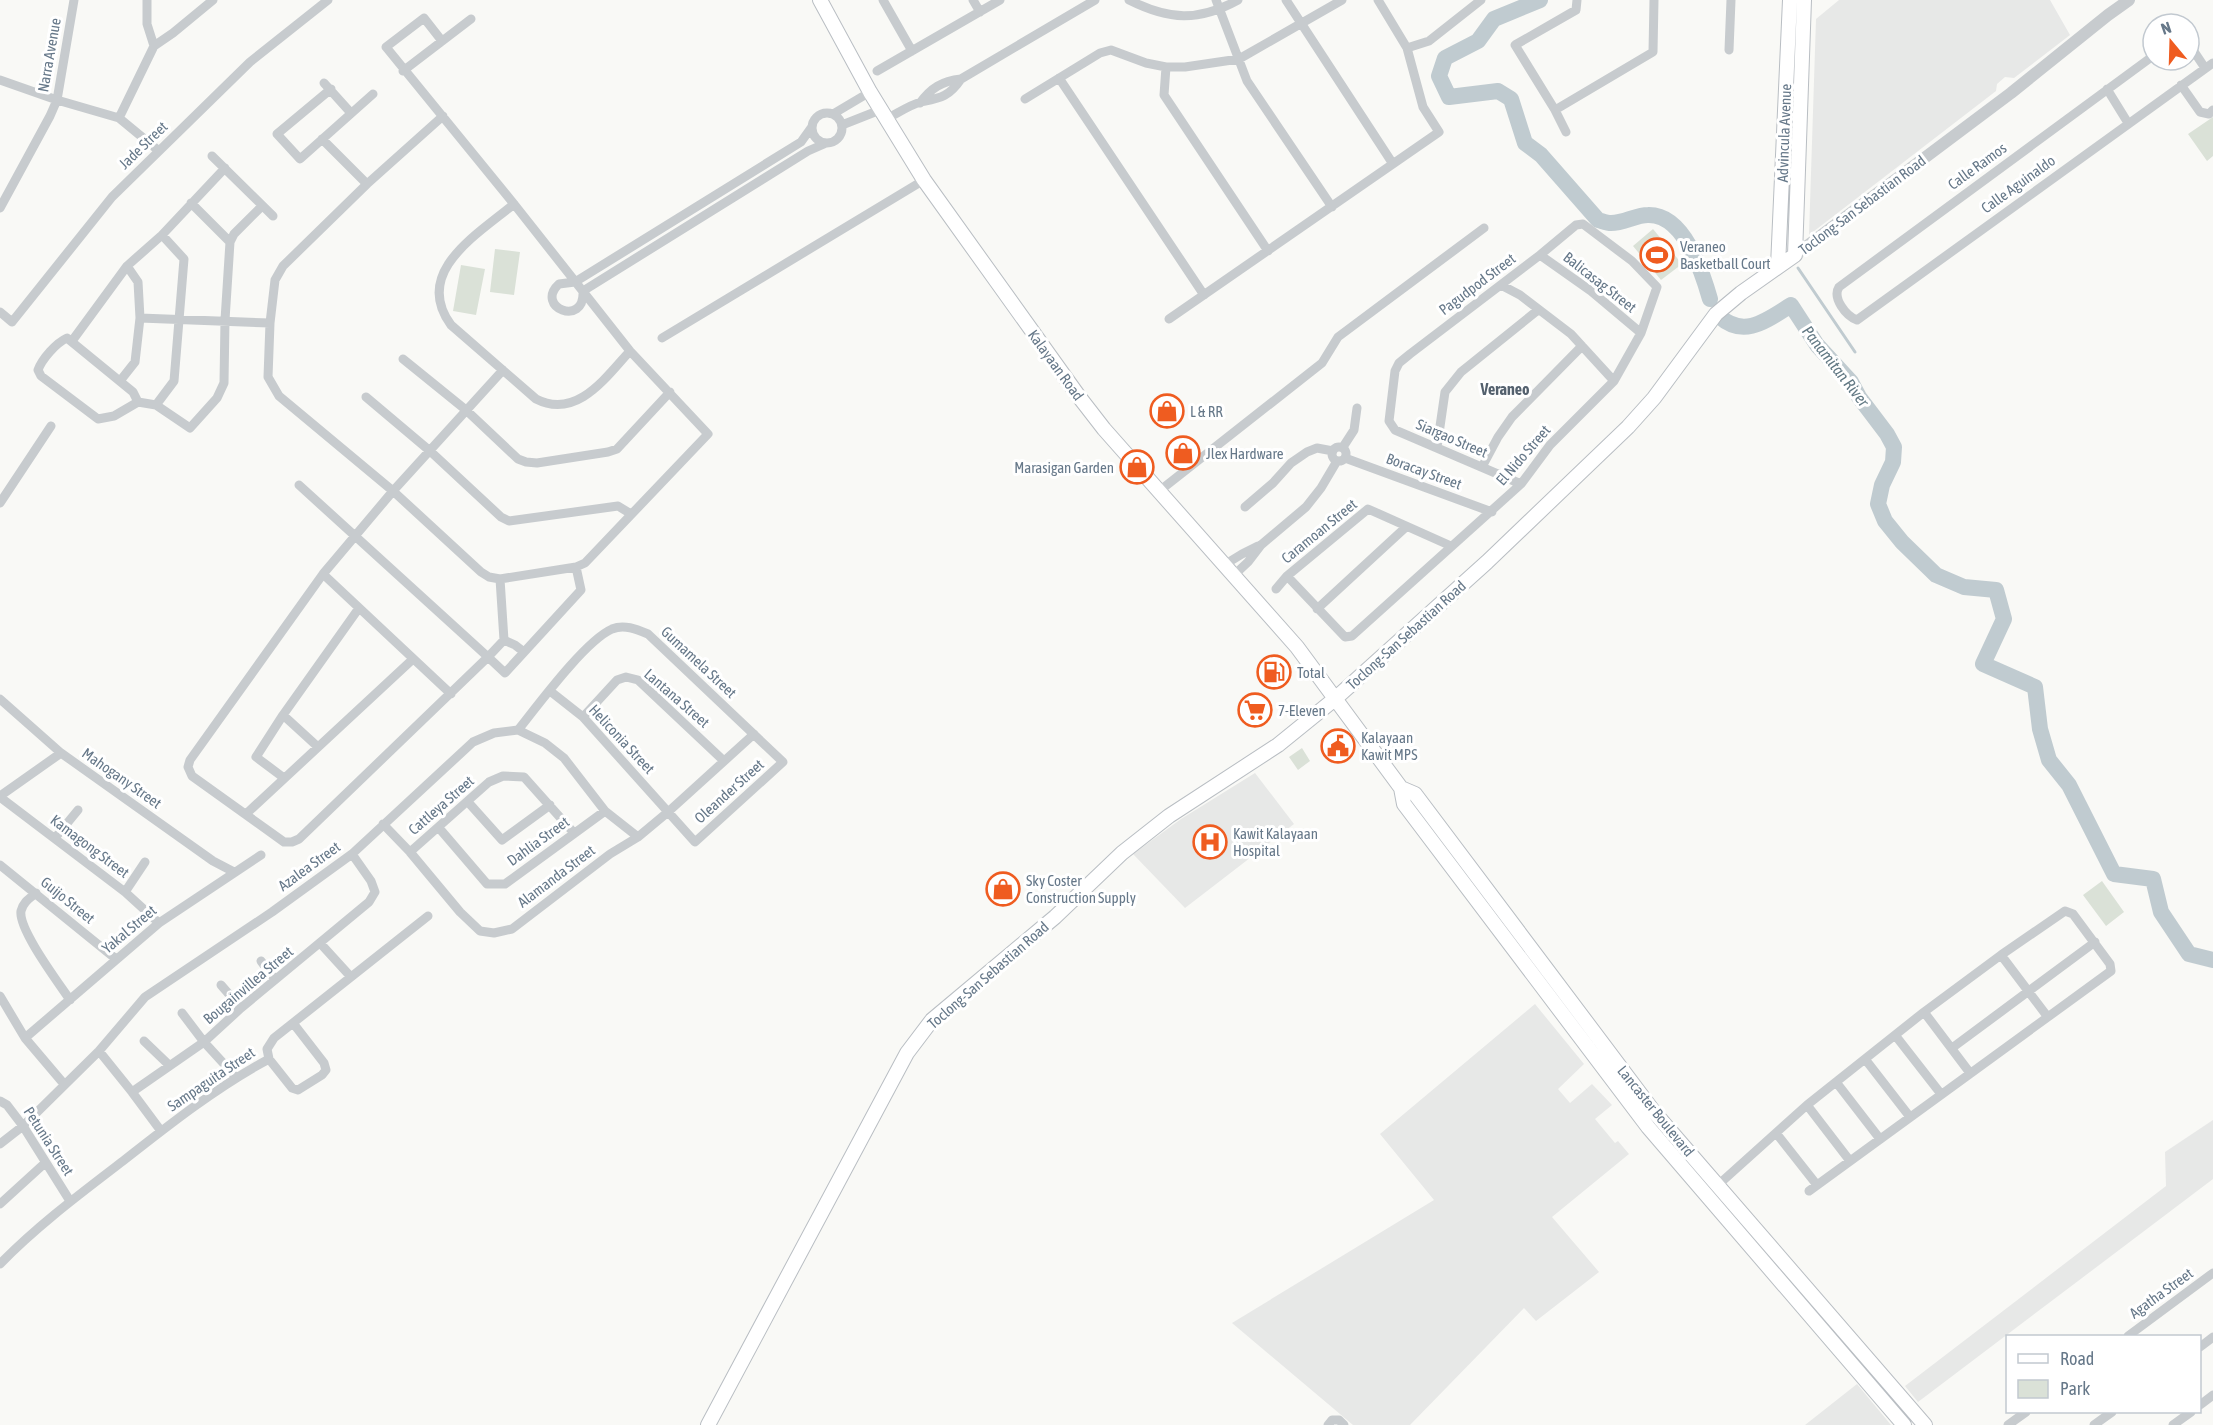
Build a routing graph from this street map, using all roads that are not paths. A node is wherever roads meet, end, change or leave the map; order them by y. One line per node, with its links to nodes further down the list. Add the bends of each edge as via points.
1 (74, 0): 43 (street, Narra Avenue)
2 (147, 0): 26 (street, via 147,24)
3 (213, 0): 26 (street)
4 (328, 0): 57 (street, Jade Street, via 250,63)
5 (820, 0): 40 (main road, Kalayaan Road)
6 (883, 0): 29 (street)
7 (973, 0): 22 (street)
8 (1000, 0): 22 (street)
9 (1095, 0): 48 (street, via 961,79 947,80 929,90 920,103)
10 (1129, 0): 20 (street, via 1168,16 1190,16)
11 (1238, 0): 20 (street)
12 (1286, 0): 24 (street)
13 (1342, 0): 24 (street)
14 (1378, 0): 27 (street)
15 (1480, 0): 27 (street, via 1429,41)
16 (1576, 0): 44 (street, via 1576,10 1515,45)
17 (1654, 0): 44 (street, via 1653,52)
18 (1731, 0): 28 (street)
19 (2129, 0): 74 (street, Toclong-San Sebastian Road)
20 (1218, 5): 30 (street)
21 (1797, 5): 74 (main road, Advincula Avenue); 76 (main road, Advincula Avenue)
22 (980, 12): 29 (street)
23 (471, 19): 25 (street)
24 (1301, 24): 30 (street); 59 (street)
25 (442, 41): 34 (street); 34 (street, via 424,18 386,47)
26 (154, 46): 50 (street)
27 (1407, 48): 59 (street, via 1423,106 1439,132)
28 (1729, 50)
29 (912, 51): 35 (street)
30 (1239, 59): 33 (street, via 1185,68); 66 (street, via 1247,81)
31 (2141, 65): 39 (street, Calle Ramos)
32 (2209, 66): 38 (street, Calle Aguinaldo)
33 (1166, 67): 36 (street, via 1111,50); 72 (street, via 1164,95)
34 (404, 71): 49 (street)
35 (878, 71)
36 (1059, 78): 42 (street); 81 (street)
37 (0, 80): 43 (street)
38 (2181, 85): 45 (street, via 2200,112); 51 (street, Calle Aguinaldo)
39 (2107, 89): 51 (street); 82 (street, Calle Ramos, via 1839,286 1836,297)
40 (870, 92): 47 (street); 48 (main road, Kalayaan Road)
41 (373, 94): 46 (street)
42 (1025, 99)
43 (57, 100): 50 (street); 67 (street, Narra Avenue)
44 (1555, 110): 54 (street)
45 (2209, 112)
46 (351, 113): 55 (street); 55 (street, via 328,86 278,134 300,159)
47 (833, 114): 52 (street); 53 (street, via 819,115)
48 (883, 115): 52 (street); 61 (main road, Kalayaan Road)
49 (443, 116): 62 (street); 64 (street)
50 (119, 118): 57 (street)
51 (2128, 123): 82 (street, Calle Aguinaldo, via 1857,320)
52 (842, 125): 56 (street, via 838,139)
53 (812, 128): 56 (street, via 814,136); 77 (street, via 801,142)
54 (1566, 132)
55 (322, 139): 62 (street)
56 (824, 144): 80 (street)
57 (159, 151): 84 (street, Jade Street, via 112,196 12,322)
58 (212, 156): 60 (street)
59 (1393, 165): 66 (street)
60 (225, 168): 63 (street); 65 (street)
61 (924, 180): 91 (street); 116 (main road, Kalayaan Road, via 1092,414)
62 (367, 184): 89 (street, via 283,267 275,280)
63 (191, 203): 70 (street); 71 (street)
64 (514, 204): 77 (street); 96 (street, via 449,260 441,274 441,312)
65 (262, 206): 68 (street); 71 (street)
66 (1332, 207): 72 (street)
67 (0, 208)
68 (273, 216)
69 (1484, 228): 116 (street, via 1338,338 1322,363)
70 (162, 235): 75 (street); 86 (street, via 184,259)
71 (230, 242): 88 (street)
72 (1268, 251): 81 (street)
73 (1540, 255): 78 (street, Pagudpod Street); 79 (street, Pagudpod Street, via 1580,224 1632,261); 90 (street, Balicasag Street)
74 (1795, 255): 76 (main road, Toclong-San Sebastian Road)
75 (127, 266): 85 (street, via 138,282); 92 (street)
76 (1778, 266): 139 (main road, Toclong-San Sebastian Road, via 1716,314 1643,411 1558,496)
77 (575, 282): 80 (street); 80 (street, via 555,287 552,297 556,307 565,312 576,310)
78 (1502, 285): 83 (street); 97 (street, Pagudpod Street, via 1410,354)
79 (1657, 287): 90 (street, El Nido Street)
80 (583, 291): 94 (street)
81 (1204, 295): 87 (street)
82 (1844, 308)
83 (1538, 310): 93 (street); 108 (street, via 1461,372 1445,392)
84 (0, 312)
85 (140, 318): 86 (street); 98 (street, via 135,362)
86 (179, 318): 88 (street); 103 (street, via 174,381)
87 (1169, 319)
88 (225, 320): 89 (street); 103 (street, via 224,383 217,398 190,428)
89 (270, 323): 115 (street, via 267,376 279,396)
90 (1641, 333): 99 (street, El Nido Street)
91 (662, 338)
92 (72, 341): 98 (street); 102 (street, via 61,340 40,364 40,376 98,419 114,416)
93 (1582, 346): 99 (street); 112 (street, via 1512,417)
94 (630, 351): 96 (street, via 591,393 555,405 536,399); 100 (street)
95 (403, 359): 105 (street)
96 (502, 370): 105 (street)
97 (1395, 371): 108 (street, Siargao Street, via 1389,421 1395,430)
98 (120, 381): 102 (street)
99 (1614, 381): 113 (street, El Nido Street, via 1550,446)
100 (670, 392): 105 (street, via 617,448 537,463 518,459); 120 (street, via 708,434)
101 (366, 397): 109 (street)
102 (138, 402): 103 (street)
103 (156, 405)
104 (1357, 408): 107 (street, via 1354,430)
105 (466, 410): 109 (street)
106 (51, 426): 117 (street)
107 (1343, 447): 110 (street); 111 (street, via 1347,453)
108 (1437, 447): 112 (street, Siargao Street)
109 (429, 451): 115 (street); 120 (street, via 509,521 618,506)
110 (1333, 451): 111 (street, via 1333,458); 118 (street, via 1317,448 1307,452)
111 (1341, 460): 119 (street, Boracay Street); 123 (street, via 1306,507)
112 (1482, 467): 113 (street, Siargao Street)
113 (1521, 484): 119 (street, El Nido Street)
114 (299, 485): 122 (street)
115 (393, 491): 122 (street); 129 (street, via 481,572)
116 (1158, 492): 126 (main road, Kalayaan Road)
117 (0, 503)
118 (1245, 507)
119 (1492, 512): 124 (street, El Nido Street)
120 (631, 514): 125 (street, via 585,563)
121 (1406, 527): 124 (street, Caramoan Street); 128 (street, Caramoan Street, via 1368,509); 132 (street)
122 (357, 535): 127 (street); 135 (street)
123 (1261, 545): 126 (street, via 1242,554); 126 (street, via 1248,562)
124 (1451, 546): 132 (street, El Nido Street, via 1348,638)
125 (576, 567): 129 (street); 134 (street, via 581,590)
126 (1229, 571): 139 (main road, Kalayaan Road, via 1297,647)
127 (323, 574): 131 (street); 156 (street, via 190,760 192,776)
128 (1287, 576): 130 (street, Caramoan Street); 132 (street)
129 (500, 579): 133 (street)
130 (1276, 589)
131 (359, 608): 136 (street); 141 (street)
132 (1317, 609)
133 (504, 640): 134 (street); 135 (street)
134 (524, 652): 135 (street, via 506,673)
135 (489, 657): 138 (street)
136 (413, 659): 138 (street); 145 (street)
137 (550, 691): 142 (street, Heliconia Street); 143 (street, Gumamela Street); 144 (street, Gumamela Street, via 594,640 614,628 629,627 648,634)
138 (451, 694): 156 (street, via 299,839 284,842)
139 (1336, 698): 149 (main road, Lancaster Boulevard); 226 (main road, Toclong-San Sebastian Road, via 1278,745 1169,816 1122,853 1055,917 933,1020 907,1053)
140 (0, 699): 146 (street, Mahogany Street)
141 (283, 715): 145 (street); 148 (street, via 256,757)
142 (583, 717): 147 (street, Lantana Street, via 617,680 638,680); 155 (street, Heliconia Street)
143 (518, 730): 154 (street, via 545,743 564,759); 157 (street, Azalea Street, via 495,733 473,742)
144 (754, 734): 147 (street, Alamanda Street); 155 (street, Oleander Street, via 783,762 695,842)
145 (318, 747): 148 (street)
146 (61, 753): 150 (street); 167 (street, Mahogany Street)
147 (724, 761): 155 (street, Alamanda Street)
148 (284, 778): 156 (street)
149 (1401, 788): 213 (main road, Lancaster Boulevard, via 1415,794 1654,1112); 221 (main road, Lancaster Boulevard, via 1404,804 1607,1074)
150 (0, 797): 161 (street, Kamagong Street)
151 (468, 802): 152 (street, Cattleya Street, via 489,782 503,776 524,777); 152 (street, via 502,840); 158 (street, Cattleya Street)
152 (550, 805): 159 (street, Cattleya Street)
153 (78, 810): 161 (street)
154 (605, 811): 159 (street, Dahlia Street); 160 (street)
155 (668, 812): 160 (street, Alamanda Street)
156 (246, 814)
157 (383, 824): 162 (street, Alamanda Street); 163 (street, Azalea Street)
158 (439, 828): 159 (street, Dahlia Street, via 487,884 505,884); 162 (street, Cattleya Street)
159 (574, 833)
160 (638, 837): 162 (street, Alamanda Street, via 512,929 494,933 480,931 473,925)
161 (55, 838): 168 (street, Kamagong Street)
162 (410, 852)
163 (352, 854): 173 (street, Bougainvillea Street, via 375,892 369,902); 193 (street, Azalea Street, via 145,997)
164 (261, 855): 167 (street, Yakal Street)
165 (145, 862): 168 (street)
166 (0, 865): 169 (street, Guijo Street)
167 (234, 872): 171 (street, Yakal Street)
168 (125, 892): 171 (street, Kamagong Street)
169 (36, 893): 175 (street, Guijo Street); 182 (street, via 25,901 21,911 24,928)
170 (428, 916): 177 (street, Sampaguita Street)
171 (159, 922): 175 (street, Yakal Street)
172 (2095, 942): 174 (street, via 2073,914 2065,911); 180 (street); 186 (street, via 2111,971)
173 (320, 943): 177 (street); 178 (street, Bougainvillea Street)
174 (2001, 955): 180 (street); 185 (street)
175 (116, 959): 182 (street, Yakal Street)
176 (261, 961): 178 (street)
177 (351, 977): 187 (street, Sampaguita Street)
178 (275, 980): 183 (street, Bougainvillea Street)
179 (221, 985): 183 (street)
180 (2028, 992): 186 (street); 192 (street)
181 (0, 996): 189 (street)
182 (70, 1000): 189 (street, Yakal Street)
183 (241, 1008): 191 (street, Bougainvillea Street)
184 (182, 1012): 191 (street)
185 (1924, 1012): 188 (street); 192 (street)
186 (2047, 1016): 197 (street)
187 (293, 1023): 194 (street, Sampaguita Street, via 274,1038 267,1049); 194 (street, via 326,1070 298,1090 292,1088)
188 (1895, 1035): 195 (street); 202 (street)
189 (25, 1038): 200 (street)
190 (144, 1041): 196 (street)
191 (204, 1041): 196 (street, Bougainvillea Street); 198 (street)
192 (1952, 1048): 197 (street)
193 (99, 1052): 200 (street, Azalea Street); 201 (street)
194 (269, 1059): 198 (street, Sampaguita Street)
195 (1865, 1059): 199 (street); 205 (street)
196 (169, 1065): 201 (street, Bougainvillea Street)
197 (1970, 1073): 202 (street)
198 (236, 1077): 207 (street, Sampaguita Street)
199 (1836, 1082): 204 (street); 209 (street)
200 (64, 1084): 206 (street, Azalea Street)
201 (132, 1092): 207 (street)
202 (1941, 1094): 205 (street)
203 (0, 1101): 206 (street, Petunia Street)
204 (1807, 1105): 208 (street); 211 (street)
205 (1910, 1117): 209 (street)
206 (23, 1126): 210 (street, Azalea Street); 212 (street, Petunia Street)
207 (161, 1131): 216 (street, Sampaguita Street)
208 (1776, 1133): 213 (street); 214 (street)
209 (1880, 1139): 211 (street)
210 (0, 1144)
211 (1850, 1161): 214 (street)
212 (45, 1163): 216 (street, Petunia Street); 217 (street)
213 (1719, 1185): 220 (main road, Lancaster Boulevard)
214 (1817, 1185): 215 (street)
215 (1809, 1191)
216 (70, 1201): 218 (street, Sampaguita Street)
217 (0, 1204)
218 (0, 1264)
219 (2213, 1274): 222 (street, Agatha Street)
220 (1812, 1293): 221 (main road); 230 (main road, Lancaster Boulevard)
221 (1800, 1304): 229 (main road, Lancaster Boulevard)
222 (2129, 1335)
223 (2025, 1413): 231 (street)
224 (2111, 1413): 232 (street)
225 (2190, 1413): 233 (street)
226 (708, 1425)
227 (1328, 1425): 228 (street, via 1339,1420)
228 (1344, 1425)
229 (1904, 1425)
230 (1925, 1425)
231 (2008, 1425)
232 (2094, 1425)
233 (2173, 1425)

